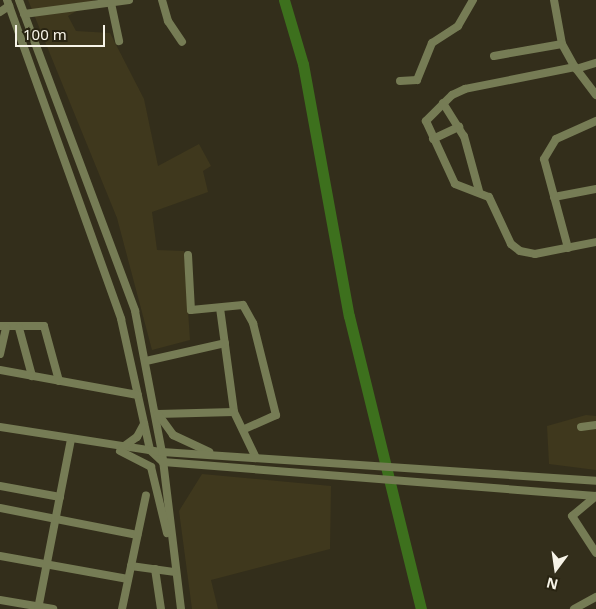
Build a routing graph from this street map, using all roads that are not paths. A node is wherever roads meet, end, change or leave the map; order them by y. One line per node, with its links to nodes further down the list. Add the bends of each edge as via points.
1 (19, 0): 9 (street)
2 (129, 0): 7 (street)
3 (162, 0): 11 (street, via 168,21)
4 (473, 0): 16 (street, via 458,26 432,43 417,80)
5 (554, 0): 12 (street)
6 (8, 3): 8 (street); 37 (street, via 121,319)
7 (111, 3): 9 (street); 10 (street)
8 (0, 12)
9 (24, 14): 33 (street, via 135,311)
10 (119, 42)
11 (182, 42)
12 (562, 44): 13 (street); 15 (street)
13 (494, 56)
14 (596, 63): 15 (street)
15 (576, 68): 17 (street); 18 (street, via 482,84)
16 (400, 81)
17 (596, 95)
18 (443, 103): 20 (street); 21 (street, via 426,122)
19 (596, 121): 24 (street, via 556,138 550,146 544,159)
20 (459, 127): 21 (street); 23 (street)
21 (433, 139): 23 (street, via 455,184)
22 (596, 189): 24 (street)
23 (478, 191): 26 (street, via 489,197 511,244 520,251 535,254)
24 (554, 198): 26 (street)
25 (596, 242): 26 (street)
26 (568, 248)
27 (188, 254): 28 (street, via 189,308 195,312)
28 (220, 308): 31 (street); 44 (street, via 242,305 253,323 276,412 274,417)
29 (3, 327): 30 (street); 32 (street)
30 (19, 328): 35 (street); 36 (street, via 44,326)
31 (225, 343): 33 (street); 39 (street)
32 (0, 354)
33 (146, 360): 38 (street)
34 (0, 371): 35 (street)
35 (32, 376): 36 (street)
36 (58, 381): 37 (street)
37 (138, 395): 40 (street)
38 (156, 412): 39 (street); 49 (street); 50 (street, via 173,435 188,446)
39 (234, 412): 44 (street)
40 (144, 424): 47 (street, via 137,437); 48 (street)
41 (596, 425): 43 (street)
42 (0, 427): 45 (street)
43 (581, 427)
44 (243, 430): 51 (street)
45 (71, 439): 46 (street); 57 (street)
46 (87, 442): 47 (street); 66 (street, via 138,457 151,467)
47 (122, 448): 48 (street)
48 (150, 450): 49 (street); 52 (street)
49 (162, 452): 50 (street); 52 (street)
50 (223, 456): 51 (street)
51 (256, 458): 53 (street)
52 (163, 462): 56 (street); 68 (street)
53 (596, 481)
54 (0, 486): 57 (street)
55 (146, 495): 60 (street)
56 (596, 496): 61 (street, via 572,516)
57 (60, 497): 59 (street)
58 (0, 508): 59 (street)
59 (56, 519): 60 (street); 63 (street)
60 (137, 535): 64 (street)
61 (595, 549)
62 (0, 556): 63 (street)
63 (46, 564): 67 (street); 71 (street)
64 (131, 566): 65 (street); 67 (street)
65 (155, 569): 66 (street); 74 (street)
66 (174, 572): 68 (street)
67 (128, 579): 73 (street)
68 (176, 581): 75 (street)
69 (596, 598): 76 (street)
70 (0, 600): 71 (street)
71 (39, 608): 72 (street)
72 (52, 609)
73 (122, 609)
74 (161, 609)
75 (181, 609)
76 (574, 609)

